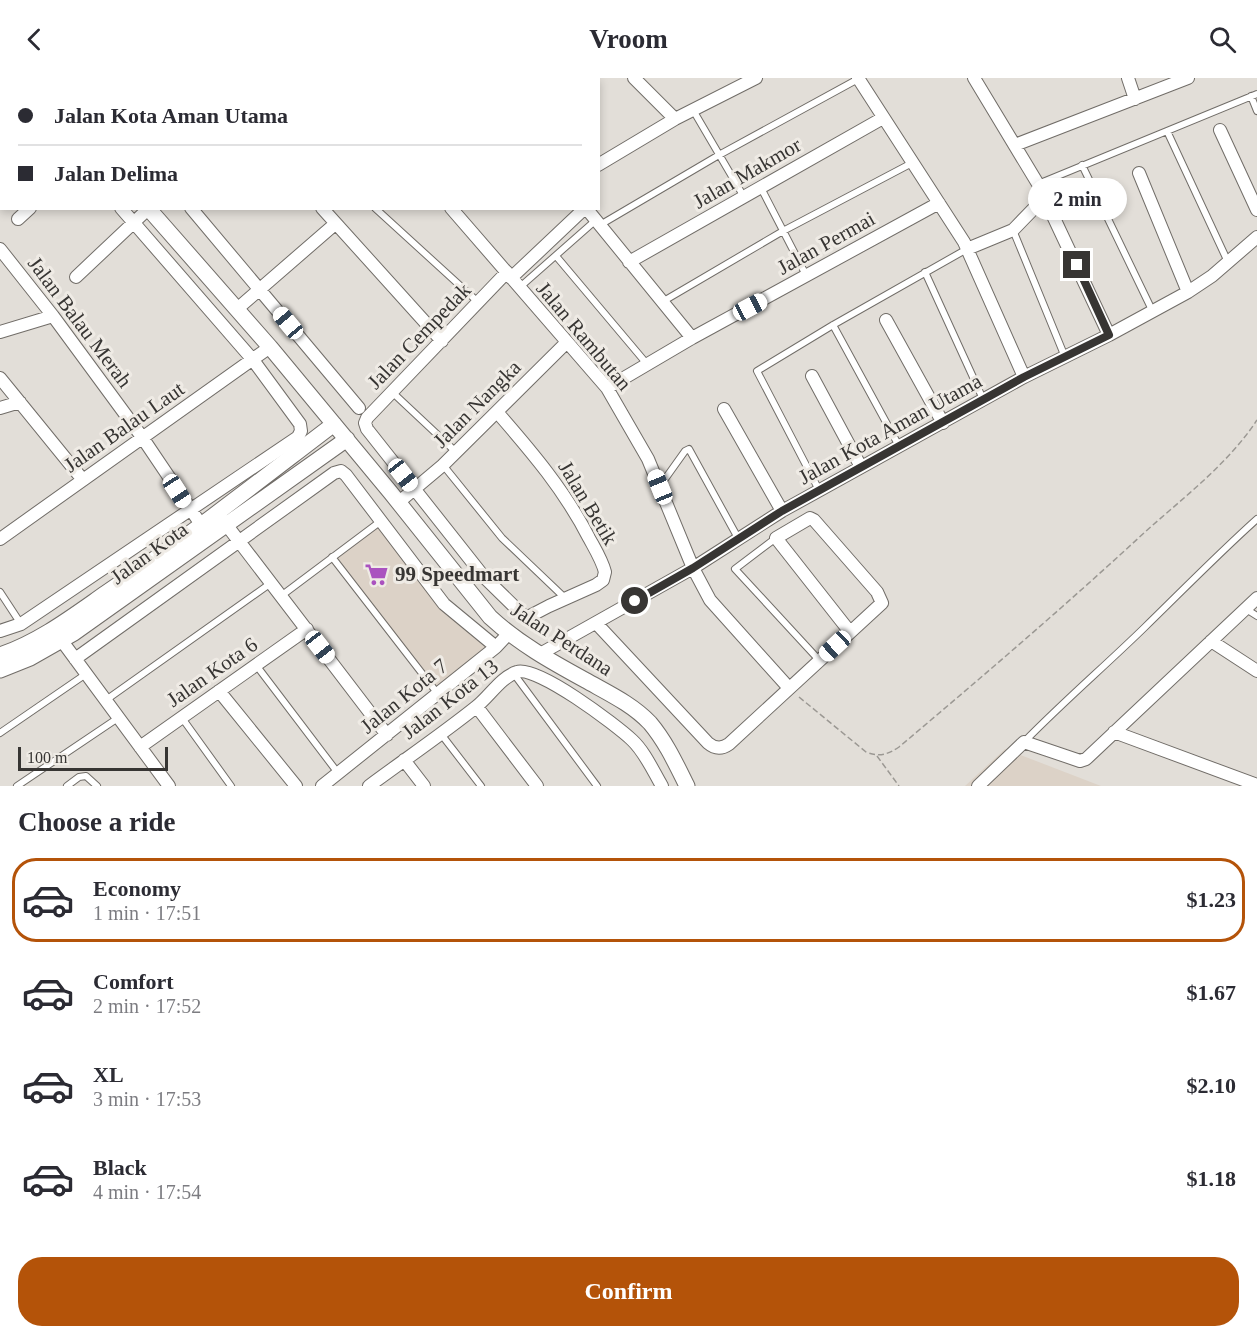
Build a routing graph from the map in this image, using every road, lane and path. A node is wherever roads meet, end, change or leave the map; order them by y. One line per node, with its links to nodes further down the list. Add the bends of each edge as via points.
1 (634, 78): 12 (street)
2 (756, 78): 9 (street)
3 (858, 78): 11 (street); 16 (lane)
4 (1128, 78): 8 (street)
5 (1188, 78): 8 (street)
6 (978, 79): 15 (street)
7 (1254, 95): 10 (lane); 14 (lane)
8 (1135, 99): 15 (street)
9 (693, 110): 12 (street); 16 (lane)
10 (1257, 111)
11 (883, 118): 17 (street); 22 (street, Jalan Makmor)
12 (675, 119): 18 (street)
13 (1220, 130): 36 (street)
14 (1167, 131): 19 (lane); 48 (lane)
15 (1015, 145): 21 (street)
16 (719, 155): 23 (lane); 39 (lane)
17 (912, 163): 25 (street); 42 (lane)
18 (600, 164)
19 (1082, 165): 21 (lane); 59 (lane)
20 (1139, 173): 55 (street)
21 (1038, 184): 24 (street)
22 (760, 187): 23 (street, Jalan Makmor); 42 (lane)
23 (744, 197): 47 (street, Jalan Makmor)
24 (1045, 198): 41 (street); 64 (street)
25 (939, 203): 45 (street); 52 (street, Jalan Permai)
26 (28, 210): 37 (street)
27 (123, 210): 38 (street)
28 (147, 210): 38 (street)
29 (149, 210): 58 (street, Jalan Perdana)
30 (193, 210): 54 (street)
31 (324, 210): 40 (street)
32 (377, 210): 57 (lane)
33 (453, 210): 50 (street, Jalan Rambutan)
34 (583, 210): 50 (street, Jalan Cempedak)
35 (587, 210): 39 (street)
36 (1257, 210)
37 (18, 219)
38 (133, 222): 51 (street); 70 (street)
39 (598, 222): 46 (lane); 47 (street)
40 (335, 224): 54 (street); 66 (street)
41 (1013, 230): 45 (street); 69 (lane)
42 (783, 231): 52 (lane); 56 (lane)
43 (1257, 237): 48 (street, Jalan Kota Aman Utama)
44 (0, 249): 60 (street, Jalan Balau Merah)
45 (967, 249): 49 (lane); 73 (street)
46 (556, 256): 53 (lane); 71 (lane)
47 (629, 262): 56 (street)
48 (1228, 262): 55 (street, Jalan Kota Aman Utama)
49 (925, 272): 62 (lane); 77 (lane)
50 (509, 275): 53 (street, Jalan Rambutan); 57 (street, Jalan Cempedak)
51 (76, 277)
52 (807, 277): 65 (street, Jalan Permai)
53 (519, 288): 67 (street, Jalan Rambutan)
54 (259, 290): 58 (street); 80 (street)
55 (1188, 292): 59 (street, Jalan Kota Aman Utama)
56 (662, 302): 65 (street)
57 (478, 303): 66 (street, Jalan Cempedak)
58 (237, 309): 68 (street, Jalan Perdana)
59 (1152, 310): 64 (street, Jalan Kota Aman Utama)
60 (53, 316): 63 (street); 86 (street, Jalan Balau Merah)
61 (886, 320): 84 (street)
62 (833, 325): 88 (lane); 95 (lane, via 757,372)
63 (0, 332)
64 (1109, 335): 69 (street, Jalan Kota Aman Utama)
65 (692, 338): 71 (street, Jalan Permai)
66 (442, 341): 76 (street, Jalan Cempedak)
67 (566, 343): 75 (street, Jalan Rambutan); 82 (street, Jalan Nangka)
68 (270, 347): 70 (street, Jalan Balau Laut); 85 (street, Jalan Perdana)
69 (1065, 357): 73 (street, Jalan Kota Aman Utama)
70 (254, 360): 86 (street, Jalan Balau Laut); 97 (street, via 300,424 300,434)
71 (647, 364): 75 (street, Jalan Permai)
72 (812, 376): 91 (street)
73 (1024, 377): 77 (street, Jalan Kota Aman Utama)
74 (0, 378): 78 (street)
75 (607, 388): 93 (street, Jalan Rambutan, via 642,445)
76 (393, 392): 89 (lane); 94 (street, Jalan Cempedak, via 365,423)
77 (984, 400): 84 (street, Jalan Kota Aman Utama)
78 (20, 402): 79 (street); 92 (street)
79 (0, 408)
80 (359, 408)
81 (724, 409): 98 (street)
82 (497, 412): 89 (street, Jalan Nangka); 113 (street, Jalan Betik, via 561,489 604,567 605,576 599,583)
83 (1257, 420): 147 (path, via 1222,462 1062,609 899,747)
84 (943, 423): 88 (street, Jalan Kota Aman Utama)
85 (334, 424): 87 (street, Jalan Perdana); 99 (street, Jalan Kota)
86 (142, 437): 92 (street, Jalan Balau Laut); 97 (street, Jalan Balau Merah)
87 (347, 439): 96 (street, Jalan Perdana); 99 (street, Jalan Kota)
88 (899, 447): 91 (street, Jalan Kota Aman Utama)
89 (456, 452): 90 (street, Jalan Nangka)
90 (443, 465): 94 (street, Jalan Nangka); 113 (lane, via 502,538)
91 (861, 467): 95 (street, Jalan Kota Aman Utama)
92 (83, 480): 105 (street, Jalan Balau Laut)
93 (660, 487): 103 (lane, via 689,449); 108 (street, Jalan Rambutan)
94 (415, 490): 96 (street, Jalan Nangka); 113 (street, Jalan Betik, via 484,577 526,618)
95 (819, 490): 98 (street, Jalan Kota Aman Utama)
96 (399, 502): 121 (street, Jalan Perdana, via 471,595)
97 (189, 509): 102 (street, Jalan Balau Merah); 117 (street)
98 (782, 511): 103 (street, Jalan Kota Aman Utama)
99 (221, 518): 102 (street, Jalan Kota); 106 (street)
100 (1257, 519): 145 (lane)
101 (382, 520): 106 (street, via 346,475 337,471); 107 (lane); 124 (street, via 444,604)
102 (205, 530): 122 (street, Jalan Kota); 126 (street, Jalan Kota, via 57,627)
103 (738, 538): 108 (street, Jalan Kota Aman Utama)
104 (776, 538): 120 (street); 120 (street, via 812,518 877,592 882,603); 128 (lane, via 735,569)
105 (0, 539)
106 (239, 540): 109 (street); 127 (street)
107 (332, 557): 111 (lane); 136 (lane)
108 (693, 568): 116 (street, Jalan Kota Aman Utama); 134 (street, Jalan Rambutan, via 715,606)
109 (271, 583): 111 (street); 137 (lane)
110 (0, 592): 117 (lane)
111 (281, 596): 118 (street)
112 (1257, 598): 114 (street)
113 (566, 599)
114 (1246, 608): 115 (lane); 123 (street)
115 (1257, 616)
116 (596, 623): 125 (street, Jalan Kota Aman Utama); 134 (street, via 716,748 729,744)
117 (21, 624): 119 (street)
118 (307, 629): 129 (street, Jalan Kota 6); 144 (street)
119 (0, 631)
120 (850, 632): 128 (street)
121 (509, 633): 124 (street, Jalan Kota 7); 125 (street, Jalan Perdana)
122 (62, 641): 127 (street); 130 (street, Jalan Kota)
123 (1211, 641): 131 (street); 141 (street)
124 (496, 647): 136 (street, Jalan Kota 7)
125 (540, 654): 164 (street, Jalan Perdana, via 642,716 664,742)
126 (0, 655)
127 (75, 659): 133 (street)
128 (819, 660): 134 (street)
129 (256, 665): 135 (street, Jalan Kota 6); 149 (lane)
130 (0, 670)
131 (1257, 671)
132 (513, 673): 138 (street, Jalan Kota 13); 162 (lane); 163 (street, Jalan Kota 13, via 535,673 603,717 639,748)
133 (86, 674): 137 (street); 143 (lane)
134 (789, 688): 147 (path, via 866,752)
135 (219, 691): 140 (street, Jalan Kota 6); 156 (street)
136 (438, 694): 144 (street, Jalan Kota 7)
137 (106, 700): 139 (street)
138 (477, 706): 142 (street, Jalan Kota 13); 161 (street)
139 (119, 717): 146 (street); 151 (lane)
140 (181, 717): 146 (street, Jalan Kota 6); 155 (lane)
141 (1114, 732): 145 (street, via 1080,761); 150 (street)
142 (441, 733): 148 (street, Jalan Kota 13); 160 (lane)
143 (0, 734)
144 (387, 735): 149 (street, Jalan Kota 7)
145 (1023, 742): 166 (street)
146 (140, 747): 154 (street)
147 (877, 756): 165 (path)
148 (404, 760): 158 (street, Jalan Kota 13); 159 (street)
149 (338, 773): 157 (street, Jalan Kota 7)
150 (1257, 785)
151 (17, 786)
152 (67, 786): 153 (lane, via 86,776)
153 (97, 786)
154 (169, 786)
155 (231, 786)
156 (296, 786)
157 (322, 786)
158 (369, 786)
159 (424, 786)
160 (481, 786)
161 (537, 786)
162 (597, 786)
163 (662, 786)
164 (687, 786)
165 (900, 786)
166 (978, 786)

